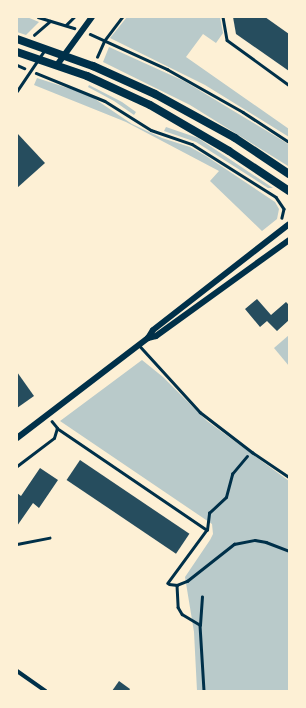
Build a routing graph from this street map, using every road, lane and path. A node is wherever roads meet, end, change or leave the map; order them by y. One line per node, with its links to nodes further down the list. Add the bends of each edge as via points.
1 (38, 17): 6 (path)
2 (74, 17): 6 (path, via 66,25)
3 (92, 17): 13 (street)
4 (122, 17): 10 (path)
5 (223, 17): 20 (path, via 227,40)
6 (50, 21): 7 (path)
7 (32, 37)
8 (99, 37): 10 (path)
9 (17, 39): 11 (main road)
10 (104, 41): 14 (path); 22 (path, via 181,76)
11 (46, 49): 13 (main road); 15 (lane)
12 (17, 52): 15 (main road)
13 (64, 55): 17 (street); 23 (main road, via 155,94 235,138)
14 (97, 57)
15 (39, 59): 17 (main road); 21 (lane)
16 (17, 65): 18 (path)
17 (57, 65): 24 (main road, via 179,121)
18 (21, 66)
19 (41, 75): 26 (path, via 105,101 151,130 192,144 276,197 284,209)
20 (289, 84)
21 (17, 91)
22 (289, 142)
23 (289, 174)
24 (286, 189): 25 (street)
25 (289, 196)
26 (283, 217)
27 (289, 224): 29 (street, via 153,330)
28 (289, 240): 29 (street, via 162,331)
29 (148, 338): 30 (street)
30 (138, 345): 33 (street); 34 (lane, via 200,412)
31 (51, 421): 32 (path)
32 (57, 428): 35 (path, via 54,438); 37 (path)
33 (17, 438)
34 (252, 452): 36 (lane); 37 (path, via 232,474 226,497 209,513)
35 (17, 466)
36 (289, 477)
37 (207, 530): 41 (path, via 168,584)
38 (49, 538): 39 (path)
39 (17, 544)
40 (289, 551): 41 (path, via 254,540 234,544 197,576)
41 (177, 584): 43 (path, via 178,607 182,614)
42 (202, 597): 43 (path)
43 (200, 625): 46 (path)
44 (17, 671): 45 (street)
45 (46, 691)
46 (204, 691)

